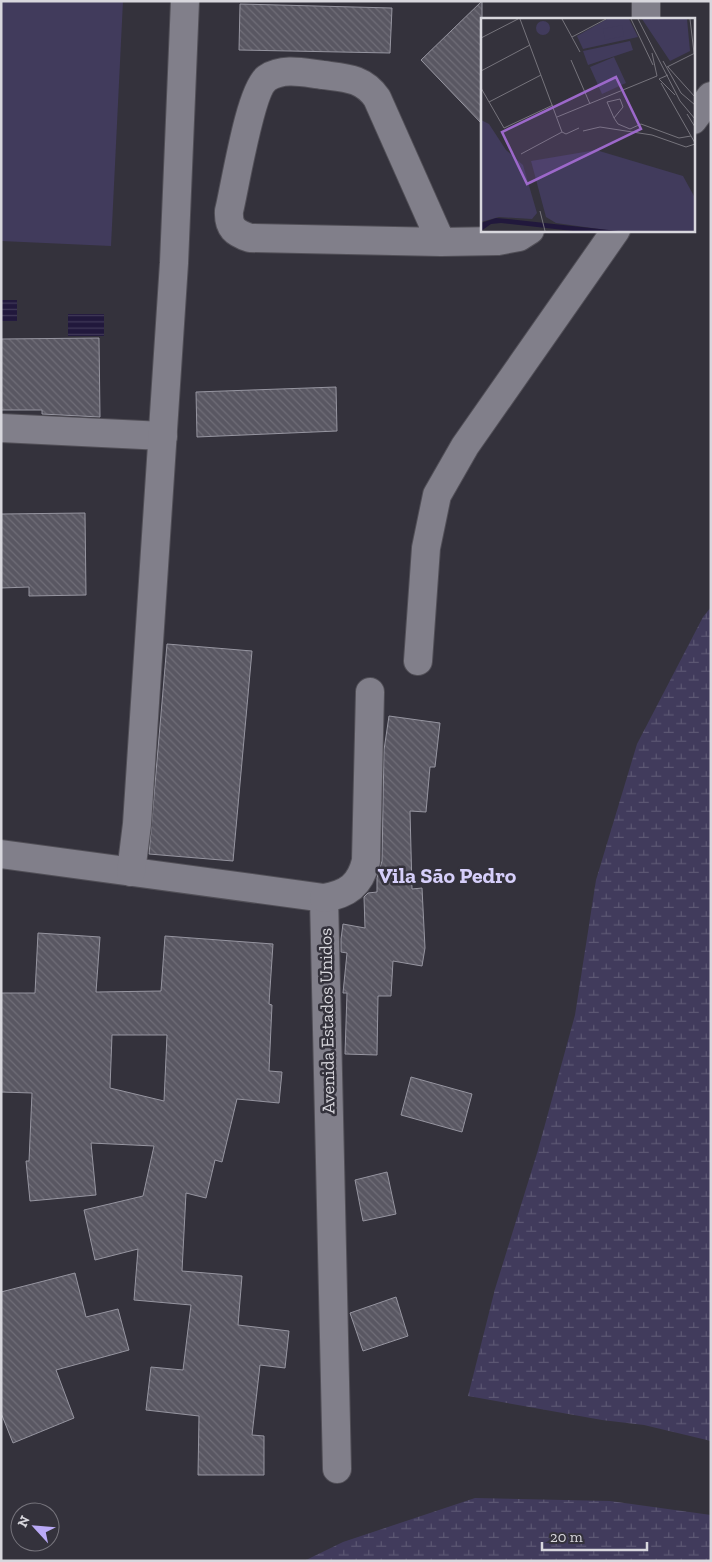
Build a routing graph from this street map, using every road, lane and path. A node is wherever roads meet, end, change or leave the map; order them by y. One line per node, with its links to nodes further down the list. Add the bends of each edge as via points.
1 (185, 1): 10 (street)
2 (646, 1): 3 (street)
3 (646, 18)
4 (711, 96): 5 (street)
5 (694, 119)
6 (528, 231): 8 (street, via 509,240)
7 (615, 231): 11 (street, via 465,446 437,495 426,548)
8 (442, 242): 8 (street, via 250,238 232,228 229,211 250,118 259,89 266,79 288,71 352,78 370,88)
9 (1, 428): 10 (street)
10 (163, 436): 14 (street)
11 (418, 661)
12 (370, 692): 15 (street, via 364,868 362,876 352,887 336,896)
13 (1, 854): 14 (street)
14 (132, 872): 15 (street)
15 (324, 898): 16 (street, Avenida Estados Unidos)
16 (338, 1469)

